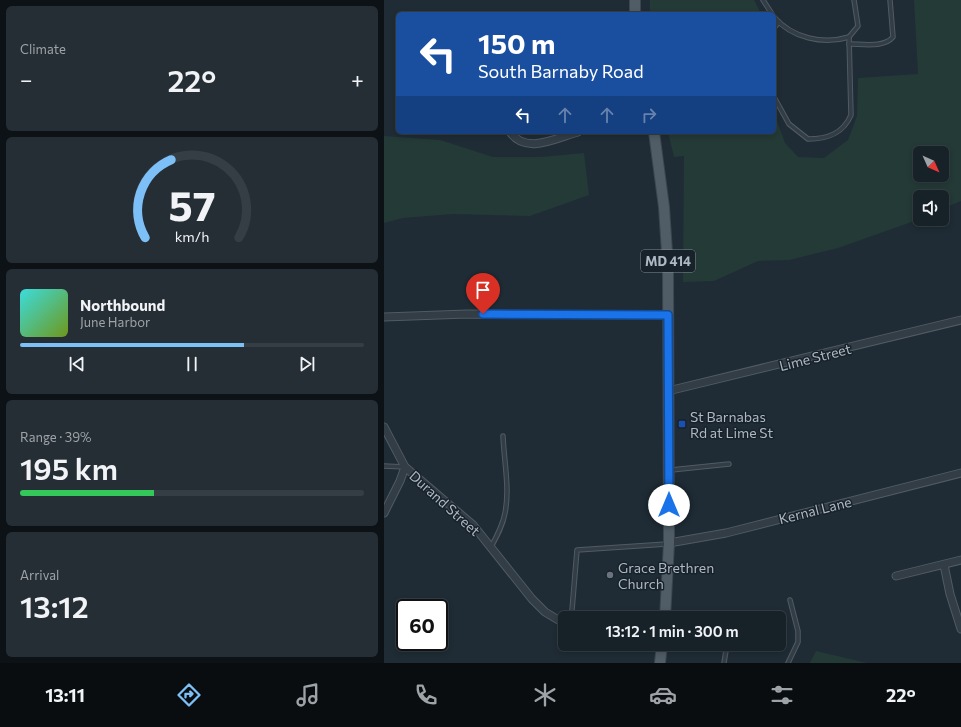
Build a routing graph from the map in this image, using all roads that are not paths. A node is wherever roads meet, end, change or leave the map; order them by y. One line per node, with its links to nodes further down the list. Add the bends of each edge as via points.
1 (635, 0): 5 (main road)
2 (763, 0): 6 (lane)
3 (854, 0): 10 (lane, via 858,26)
4 (890, 0): 11 (lane, via 893,37 889,42)
5 (635, 12)
6 (771, 12)
7 (776, 19): 8 (lane)
8 (779, 22): 9 (lane); 10 (lane, via 791,32 820,40)
9 (776, 26)
10 (849, 37): 11 (lane)
11 (849, 44): 12 (lane, via 851,115 847,124 833,136 808,139 789,124)
12 (776, 101)
13 (512, 134): 14 (street, via 526,145)
14 (571, 134)
15 (654, 134): 16 (main road, MD 414, via 664,207)
16 (668, 315): 17 (street); 19 (main road, MD 414)
17 (384, 316)
18 (961, 320): 19 (street, Lime Street)
19 (668, 392): 25 (main road, MD 414)
20 (384, 427): 24 (street, Durand Street)
21 (503, 436): 29 (lane, via 506,513)
22 (729, 464): 25 (lane)
23 (384, 466): 24 (lane)
24 (404, 467): 27 (street); 29 (street, Durand Street, via 473,525)
25 (670, 470): 28 (main road, MD 414)
26 (961, 473): 28 (street, Kernal Lane, via 726,533)
27 (384, 513)
28 (669, 543): 34 (lane, via 577,550); 35 (main road, MD 414)
29 (491, 547): 36 (street, Durand Street, via 532,599 545,612)
30 (961, 560): 31 (street)
31 (944, 565): 32 (street); 37 (street)
32 (896, 576)
33 (790, 600): 42 (lane, via 798,642)
34 (572, 611)
35 (665, 611)
36 (558, 620)
37 (961, 629)
38 (661, 651): 40 (main road)
39 (726, 651): 41 (lane)
40 (660, 663)
41 (724, 663)
42 (788, 663)

